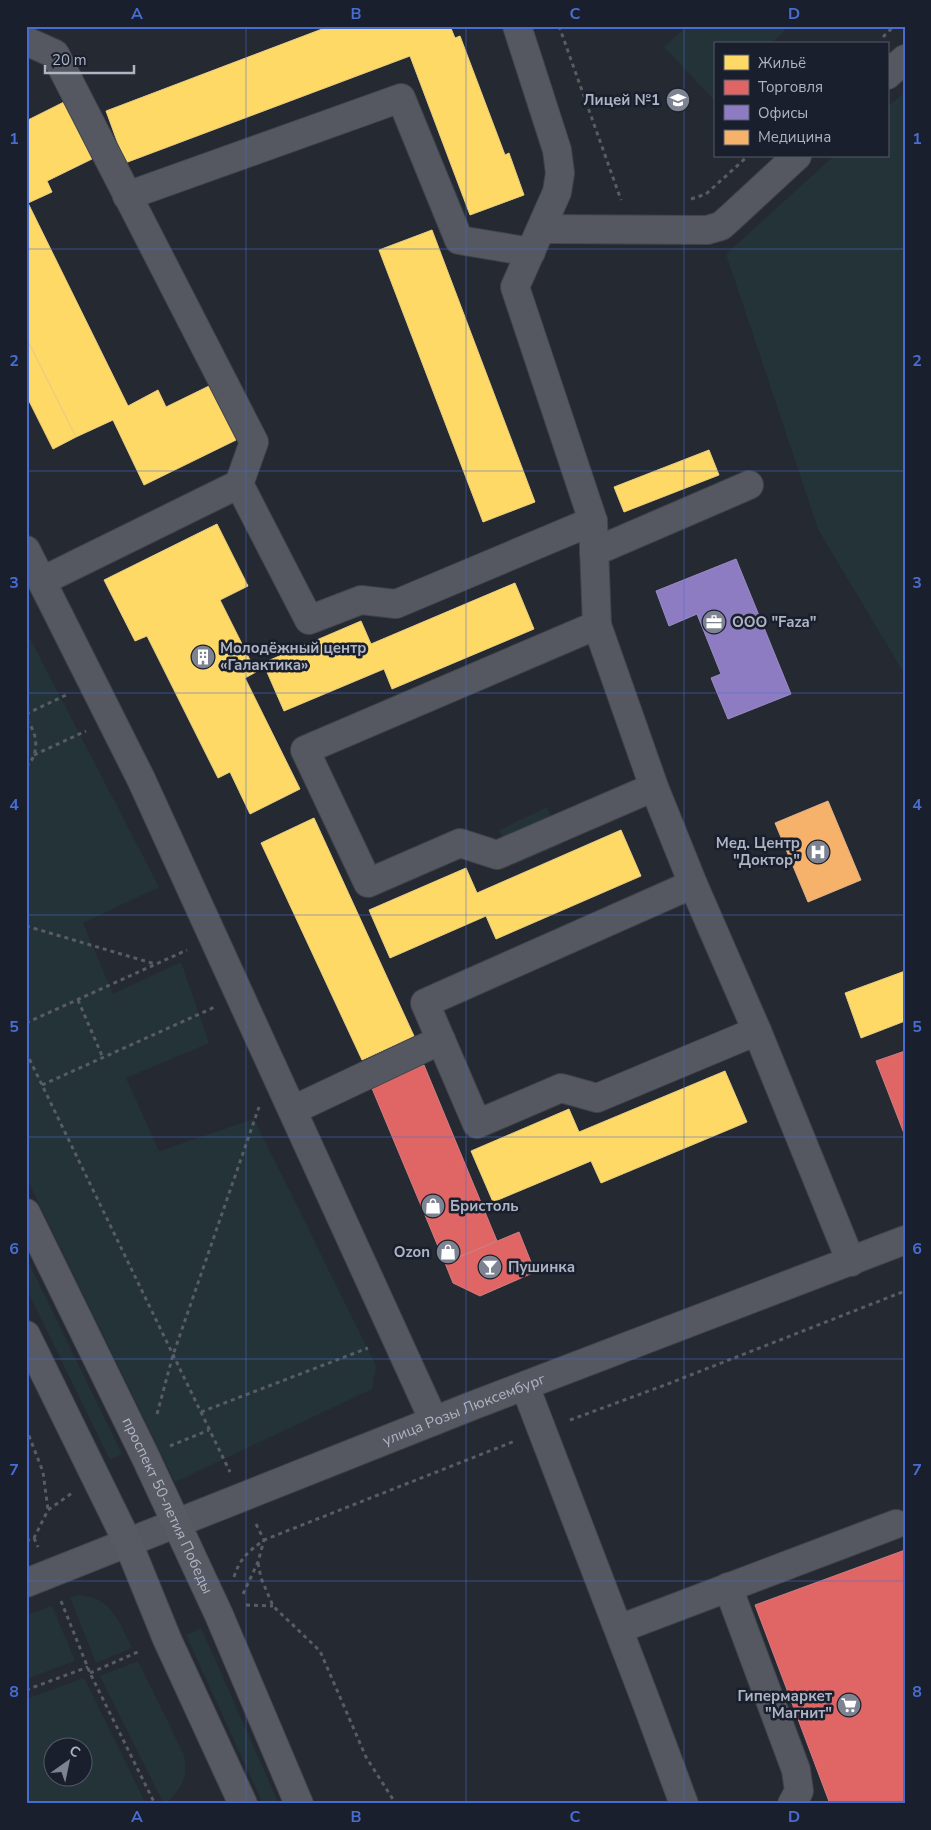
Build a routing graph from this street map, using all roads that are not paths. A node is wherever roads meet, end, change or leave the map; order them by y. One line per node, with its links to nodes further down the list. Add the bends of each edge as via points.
1 (517, 26): 7 (street, via 557,150 560,173 557,192)
2 (26, 41): 6 (street, via 55,54)
3 (905, 59): 4 (street)
4 (888, 74)
5 (795, 158): 7 (street, via 721,226 707,230)
6 (127, 196): 7 (street, via 401,98 459,240); 8 (street, via 254,442)
7 (536, 241): 10 (street, via 516,287)
8 (239, 484): 10 (street, via 309,620 361,600 396,604); 13 (street)
9 (749, 485): 12 (street)
10 (593, 521): 12 (street)
11 (26, 550): 13 (street)
12 (594, 552): 14 (street)
13 (42, 581): 19 (street, via 141,779)
14 (597, 625): 15 (street); 15 (street, via 305,750 368,883 460,844 497,856)
15 (654, 787): 16 (street)
16 (693, 884): 17 (street); 18 (street, via 425,1003)
17 (757, 1030): 18 (street, via 597,1098 561,1088 477,1124); 22 (street)
18 (441, 1040): 19 (street)
19 (293, 1110): 25 (street)
20 (26, 1213): 26 (main road, проспект 50-летия Победы)
21 (905, 1240): 22 (street, улица Розы Люксембург)
22 (851, 1262): 24 (street, улица Розы Люксембург)
23 (26, 1335): 28 (main road)
24 (525, 1386): 25 (street, улица Розы Люксембург); 31 (street)
25 (434, 1421): 26 (street, улица Розы Люксембург)
26 (177, 1524): 28 (street, улица Розы Люксембург); 33 (main road, проспект 50-летия Победы, via 228,1611)
27 (896, 1524): 30 (street)
28 (128, 1543): 29 (street, улица Розы Люксембург); 32 (main road, via 167,1639)
29 (38, 1578)
30 (728, 1588): 31 (street); 35 (street, via 796,1770 799,1791)
31 (619, 1629): 34 (street)
32 (243, 1804)
33 (299, 1804)
34 (684, 1804)
35 (792, 1804)

